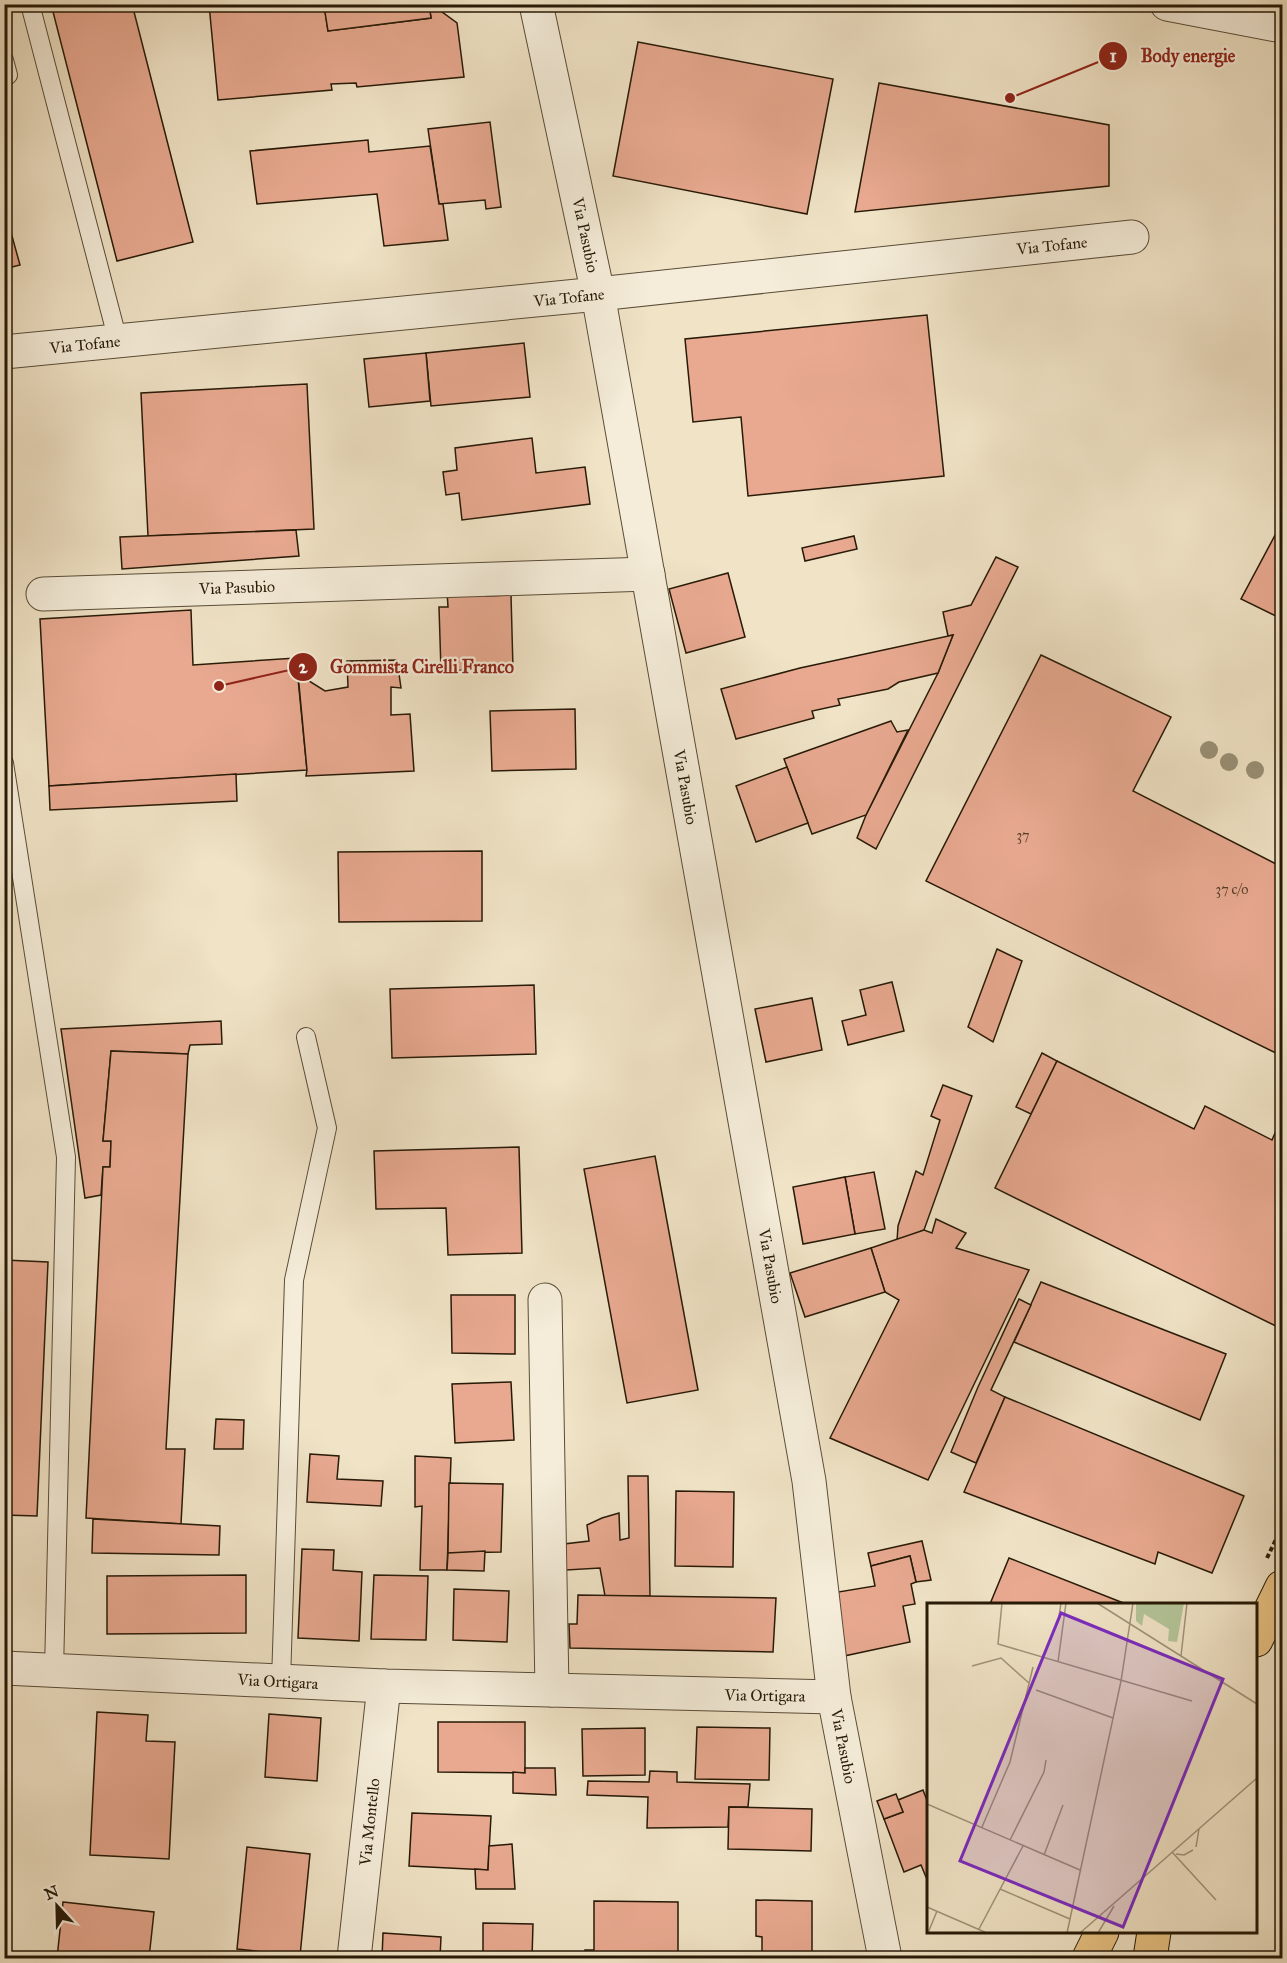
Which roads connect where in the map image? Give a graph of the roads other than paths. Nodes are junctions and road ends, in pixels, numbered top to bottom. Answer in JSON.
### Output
{"nodes":[{"id":1,"x":30,"y":4,"type":"edge"},
{"id":2,"x":536,"y":4,"type":"edge"},
{"id":3,"x":1167,"y":4,"type":"edge"},
{"id":4,"x":1282,"y":26,"type":"edge"},
{"id":5,"x":1132,"y":237,"type":"dead end"},
{"id":6,"x":598,"y":294,"type":"junction"},
{"id":7,"x":117,"y":341,"type":"junction"},
{"id":8,"x":4,"y":352,"type":"edge"},
{"id":9,"x":648,"y":574,"type":"junction"},
{"id":10,"x":43,"y":594,"type":"dead end"},
{"id":11,"x":4,"y":764,"type":"edge"},
{"id":12,"x":306,"y":1037,"type":"dead end"},
{"id":13,"x":545,"y":1300,"type":"dead end"},
{"id":14,"x":1282,"y":1587,"type":"edge"},
{"id":15,"x":1257,"y":1638,"type":"edge"},
{"id":16,"x":4,"y":1668,"type":"edge"},
{"id":17,"x":54,"y":1671,"type":"junction"},
{"id":18,"x":281,"y":1681,"type":"junction"},
{"id":19,"x":384,"y":1686,"type":"junction"},
{"id":20,"x":552,"y":1690,"type":"junction"},
{"id":21,"x":834,"y":1697,"type":"junction"},
{"id":22,"x":1102,"y":1933,"type":"edge"},
{"id":23,"x":1154,"y":1933,"type":"edge"},
{"id":24,"x":354,"y":1959,"type":"edge"},
{"id":25,"x":885,"y":1959,"type":"edge"},
{"id":26,"x":1089,"y":1959,"type":"edge"},
{"id":27,"x":1150,"y":1959,"type":"edge"}],
"edges":[{"from":1,"to":7,"type":"lane"},
{"from":2,"to":6,"type":"street","name":"Via Pasubio"},
{"from":3,"to":4,"type":"street"},
{"from":5,"to":6,"type":"street","name":"Via Tofane"},
{"from":6,"to":7,"type":"street","name":"Via Tofane"},
{"from":6,"to":9,"type":"street","name":"Via Pasubio"},
{"from":7,"to":8,"type":"street","name":"Via Tofane"},
{"from":9,"to":10,"type":"street","name":"Via Pasubio"},
{"from":9,"to":21,"type":"street","name":"Via Pasubio"},
{"from":11,"to":17,"type":"lane"},
{"from":12,"to":18,"type":"lane"},
{"from":13,"to":20,"type":"street"},
{"from":14,"to":15,"type":"main road"},
{"from":16,"to":17,"type":"street","name":"Via Ortigara"},
{"from":17,"to":18,"type":"street","name":"Via Ortigara"},
{"from":18,"to":19,"type":"street","name":"Via Ortigara"},
{"from":19,"to":20,"type":"street","name":"Via Ortigara"},
{"from":19,"to":24,"type":"street","name":"Via Montello"},
{"from":20,"to":21,"type":"street","name":"Via Ortigara"},
{"from":21,"to":25,"type":"street","name":"Via Pasubio"},
{"from":22,"to":26,"type":"main road"},
{"from":23,"to":27,"type":"main road"}]}
